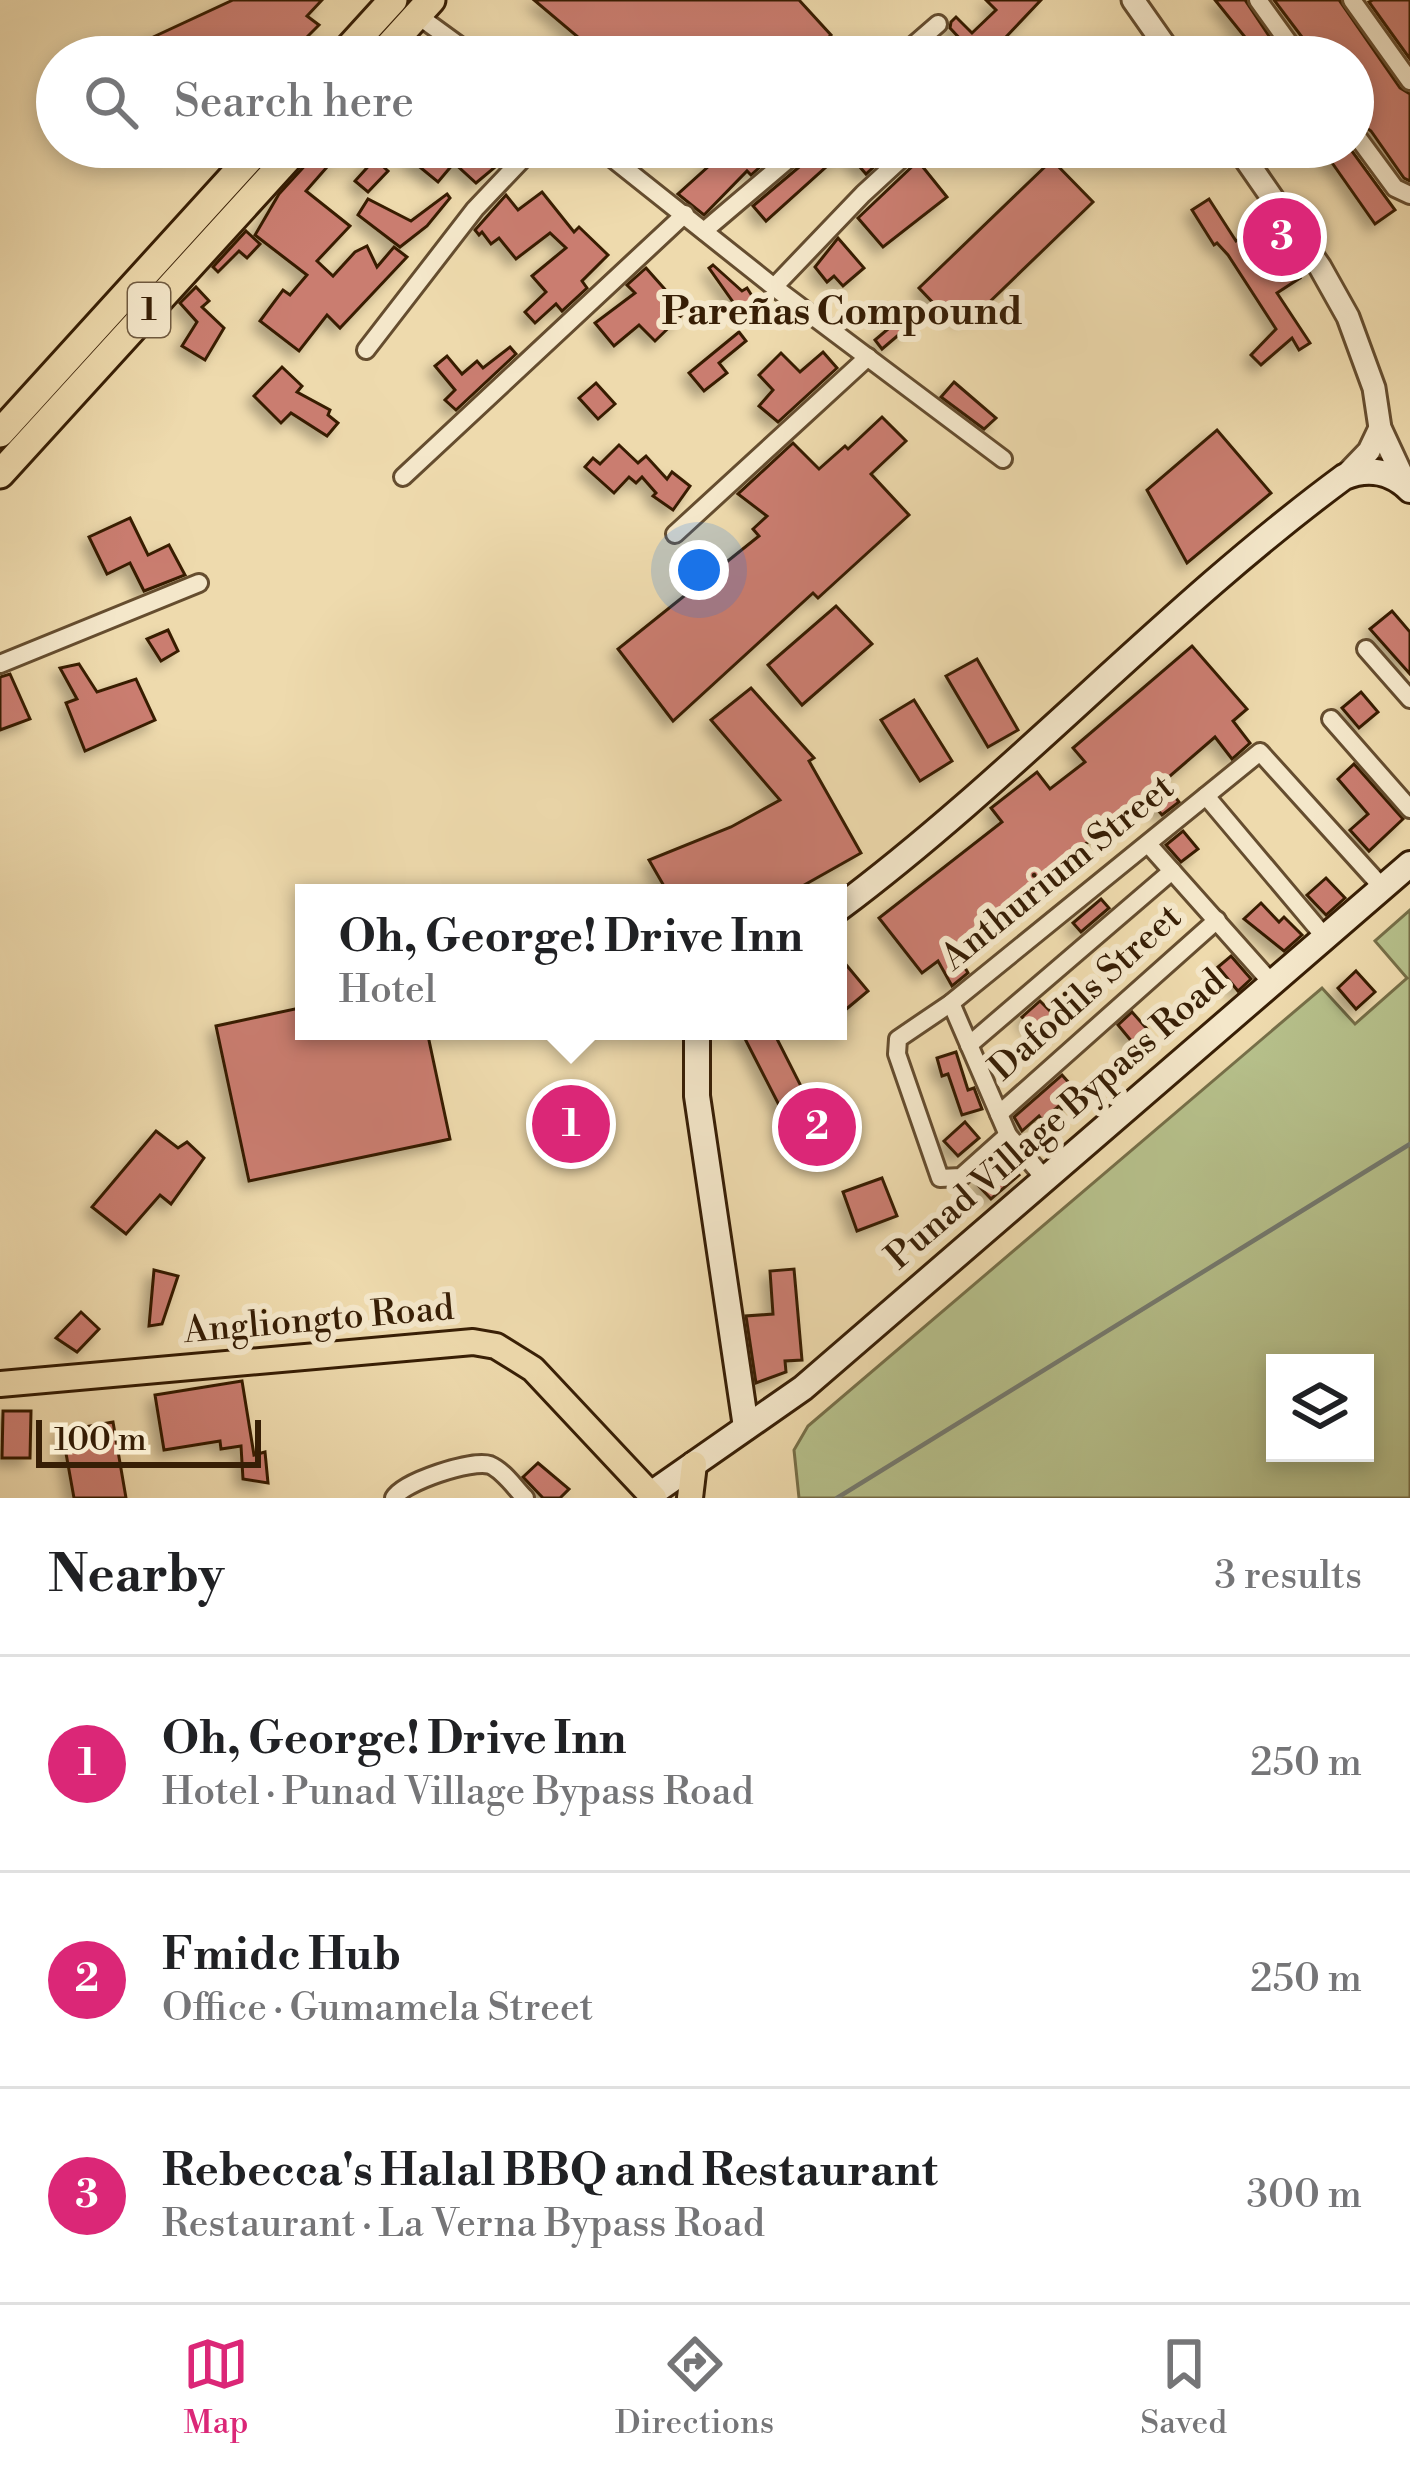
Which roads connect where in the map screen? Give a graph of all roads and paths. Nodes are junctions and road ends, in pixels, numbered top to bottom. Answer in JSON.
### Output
{"nodes":[{"id":1,"x":1132,"y":0,"type":"edge"},
{"id":2,"x":1258,"y":0,"type":"edge"},
{"id":3,"x":1352,"y":0,"type":"edge"},
{"id":4,"x":409,"y":4,"type":"edge"},
{"id":5,"x":938,"y":24,"type":"dead end"},
{"id":6,"x":368,"y":36,"type":"edge"},
{"id":7,"x":391,"y":36,"type":"edge"},
{"id":8,"x":449,"y":36,"type":"edge"},
{"id":9,"x":924,"y":36,"type":"edge"},
{"id":10,"x":1158,"y":36,"type":"edge"},
{"id":11,"x":1284,"y":36,"type":"edge"},
{"id":12,"x":1410,"y":81,"type":"edge"},
{"id":13,"x":1374,"y":160,"type":"edge"},
{"id":14,"x":241,"y":168,"type":"edge"},
{"id":15,"x":272,"y":168,"type":"edge"},
{"id":16,"x":514,"y":168,"type":"edge"},
{"id":17,"x":625,"y":168,"type":"edge"},
{"id":18,"x":778,"y":168,"type":"edge"},
{"id":19,"x":891,"y":168,"type":"edge"},
{"id":20,"x":1252,"y":168,"type":"edge"},
{"id":21,"x":1409,"y":195,"type":"edge"},
{"id":22,"x":685,"y":214,"type":"junction"},
{"id":23,"x":704,"y":231,"type":"junction"},
{"id":24,"x":774,"y":287,"type":"junction"},
{"id":25,"x":366,"y":350,"type":"dead end"},
{"id":26,"x":868,"y":357,"type":"junction"},
{"id":27,"x":1380,"y":428,"type":"junction"},
{"id":28,"x":0,"y":433,"type":"edge"},
{"id":29,"x":1003,"y":459,"type":"dead end"},
{"id":30,"x":0,"y":474,"type":"edge"},
{"id":31,"x":403,"y":477,"type":"dead end"},
{"id":32,"x":1344,"y":477,"type":"junction"},
{"id":33,"x":1408,"y":488,"type":"edge"},
{"id":34,"x":675,"y":534,"type":"dead end"},
{"id":35,"x":199,"y":583,"type":"dead end"},
{"id":36,"x":1366,"y":649,"type":"dead end"},
{"id":37,"x":0,"y":664,"type":"edge"},
{"id":38,"x":1410,"y":699,"type":"edge"},
{"id":39,"x":1331,"y":719,"type":"dead end"},
{"id":40,"x":1206,"y":796,"type":"junction"},
{"id":41,"x":1410,"y":809,"type":"edge"},
{"id":42,"x":1148,"y":844,"type":"junction"},
{"id":43,"x":1410,"y":863,"type":"edge"},
{"id":44,"x":1172,"y":871,"type":"junction"},
{"id":45,"x":1382,"y":887,"type":"junction"},
{"id":46,"x":847,"y":902,"type":"edge"},
{"id":47,"x":1216,"y":920,"type":"junction"},
{"id":48,"x":1324,"y":936,"type":"junction"},
{"id":49,"x":1270,"y":981,"type":"junction"},
{"id":50,"x":951,"y":1003,"type":"junction"},
{"id":51,"x":697,"y":1040,"type":"edge"},
{"id":52,"x":969,"y":1045,"type":"junction"},
{"id":53,"x":999,"y":1114,"type":"junction"},
{"id":54,"x":1009,"y":1135,"type":"junction"},
{"id":55,"x":1044,"y":1178,"type":"junction"},
{"id":56,"x":0,"y":1384,"type":"edge"},
{"id":57,"x":746,"y":1427,"type":"junction"},
{"id":58,"x":694,"y":1464,"type":"junction"},
{"id":59,"x":395,"y":1496,"type":"edge"},
{"id":60,"x":650,"y":1497,"type":"edge"},
{"id":61,"x":525,"y":1498,"type":"edge"},
{"id":62,"x":690,"y":1498,"type":"edge"}],
"edges":[{"from":1,"to":10,"type":"street"},
{"from":2,"to":11,"type":"street"},
{"from":3,"to":12,"type":"street"},
{"from":4,"to":6,"type":"highway"},
{"from":4,"to":7,"type":"highway"},
{"from":4,"to":8,"type":"street"},
{"from":5,"to":9,"type":"street"},
{"from":13,"to":21,"type":"street"},
{"from":14,"to":28,"type":"highway","number":"1"},
{"from":15,"to":30,"type":"highway","number":"1"},
{"from":16,"to":25,"type":"street"},
{"from":17,"to":22,"type":"street"},
{"from":18,"to":23,"type":"street"},
{"from":19,"to":24,"type":"street"},
{"from":20,"to":27,"type":"street"},
{"from":22,"to":23,"type":"street"},
{"from":22,"to":31,"type":"street"},
{"from":23,"to":24,"type":"street"},
{"from":24,"to":26,"type":"street"},
{"from":26,"to":29,"type":"street"},
{"from":26,"to":34,"type":"street"},
{"from":27,"to":32,"type":"street"},
{"from":27,"to":33,"type":"street"},
{"from":32,"to":33,"type":"main road"},
{"from":32,"to":46,"type":"main road"},
{"from":35,"to":37,"type":"street"},
{"from":36,"to":38,"type":"street"},
{"from":39,"to":41,"type":"street"},
{"from":40,"to":42,"type":"street","name":"Anthurium Street"},
{"from":40,"to":45,"type":"street","name":"Anthurium Street"},
{"from":40,"to":48,"type":"street"},
{"from":42,"to":44,"type":"street"},
{"from":42,"to":50,"type":"street","name":"Anthurium Street"},
{"from":43,"to":45,"type":"main road","name":"Punad Village Bypass Road"},
{"from":44,"to":47,"type":"street"},
{"from":44,"to":52,"type":"street"},
{"from":45,"to":48,"type":"main road","name":"Punad Village Bypass Road"},
{"from":47,"to":49,"type":"street"},
{"from":47,"to":53,"type":"street","name":"Dafodils Street"},
{"from":48,"to":49,"type":"main road","name":"Punad Village Bypass Road"},
{"from":49,"to":55,"type":"main road","name":"Punad Village Bypass Road"},
{"from":50,"to":52,"type":"street"},
{"from":50,"to":54,"type":"street","name":"Anthurium Street"},
{"from":51,"to":57,"type":"main road"},
{"from":52,"to":53,"type":"street"},
{"from":53,"to":54,"type":"street"},
{"from":54,"to":55,"type":"street"},
{"from":55,"to":57,"type":"main road","name":"Punad Village Bypass Road"},
{"from":56,"to":60,"type":"main road","name":"Angliongto Road"},
{"from":57,"to":58,"type":"main road","name":"Punad Village Bypass Road"},
{"from":58,"to":60,"type":"main road","name":"Punad Village Bypass Road"},
{"from":58,"to":62,"type":"main road"},
{"from":59,"to":61,"type":"street"}]}
